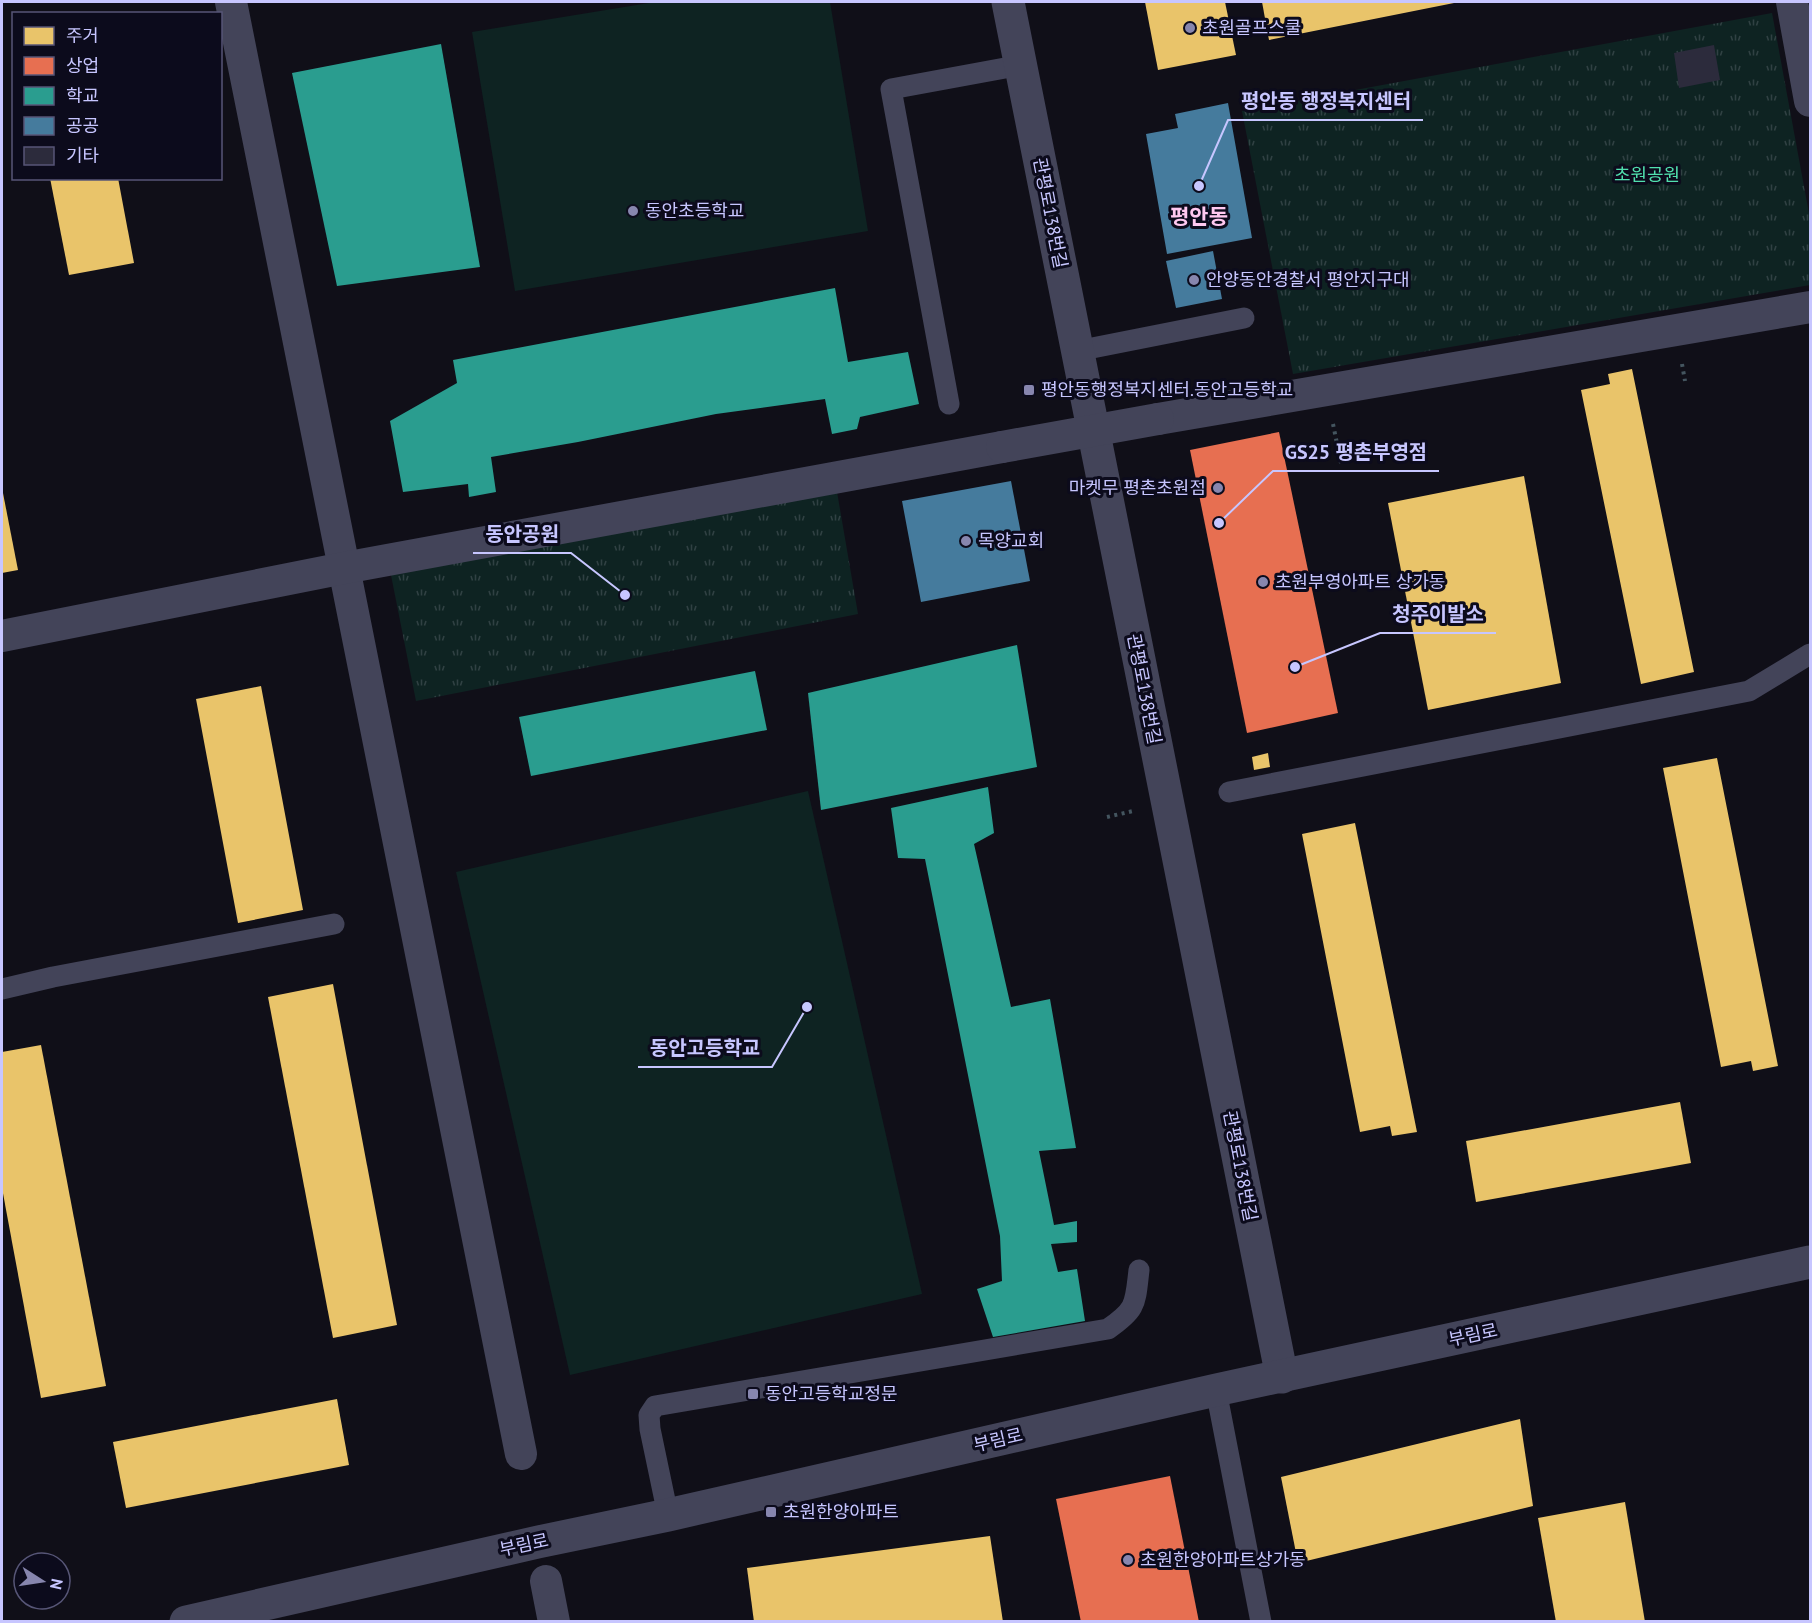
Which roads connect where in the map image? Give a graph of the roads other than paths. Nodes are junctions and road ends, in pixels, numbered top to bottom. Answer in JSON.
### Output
{"nodes":[{"id":1,"x":231,"y":2,"type":"edge"},
{"id":2,"x":1008,"y":2,"type":"edge"},
{"id":3,"x":1792,"y":2,"type":"edge"},
{"id":4,"x":1805,"y":37,"type":"edge"},
{"id":5,"x":1021,"y":65,"type":"junction"},
{"id":6,"x":1810,"y":101,"type":"edge"},
{"id":7,"x":1810,"y":308,"type":"edge"},
{"id":8,"x":1244,"y":318,"type":"dead end"},
{"id":9,"x":1077,"y":351,"type":"junction"},
{"id":10,"x":949,"y":404,"type":"dead end"},
{"id":11,"x":344,"y":568,"type":"junction"},
{"id":12,"x":2,"y":636,"type":"edge"},
{"id":13,"x":1810,"y":654,"type":"edge"},
{"id":14,"x":1229,"y":792,"type":"dead end"},
{"id":15,"x":334,"y":924,"type":"dead end"},
{"id":16,"x":2,"y":989,"type":"edge"},
{"id":17,"x":1810,"y":1262,"type":"edge"},
{"id":18,"x":1139,"y":1270,"type":"dead end"},
{"id":19,"x":1282,"y":1377,"type":"junction"},
{"id":20,"x":1216,"y":1390,"type":"junction"},
{"id":21,"x":520,"y":1454,"type":"dead end"},
{"id":22,"x":668,"y":1515,"type":"junction"},
{"id":23,"x":546,"y":1581,"type":"dead end"},
{"id":24,"x":186,"y":1622,"type":"edge"},
{"id":25,"x":554,"y":1622,"type":"edge"},
{"id":26,"x":1261,"y":1622,"type":"edge"}],
"edges":[{"from":1,"to":11,"type":"street"},
{"from":2,"to":5,"type":"street","name":"관평로138번길"},
{"from":3,"to":4,"type":"street"},
{"from":4,"to":6,"type":"street"},
{"from":5,"to":9,"type":"street","name":"관평로138번길"},
{"from":5,"to":10,"type":"lane"},
{"from":7,"to":11,"type":"street","bridge":true},
{"from":8,"to":9,"type":"lane"},
{"from":9,"to":19,"type":"street","name":"관평로138번길"},
{"from":11,"to":12,"type":"street"},
{"from":11,"to":21,"type":"street"},
{"from":13,"to":14,"type":"lane"},
{"from":15,"to":16,"type":"lane"},
{"from":17,"to":19,"type":"street","name":"부림로"},
{"from":18,"to":22,"type":"lane"},
{"from":19,"to":20,"type":"street","name":"부림로"},
{"from":20,"to":22,"type":"street","name":"부림로"},
{"from":20,"to":26,"type":"lane"},
{"from":22,"to":24,"type":"street","name":"부림로"},
{"from":23,"to":25,"type":"street"}]}
